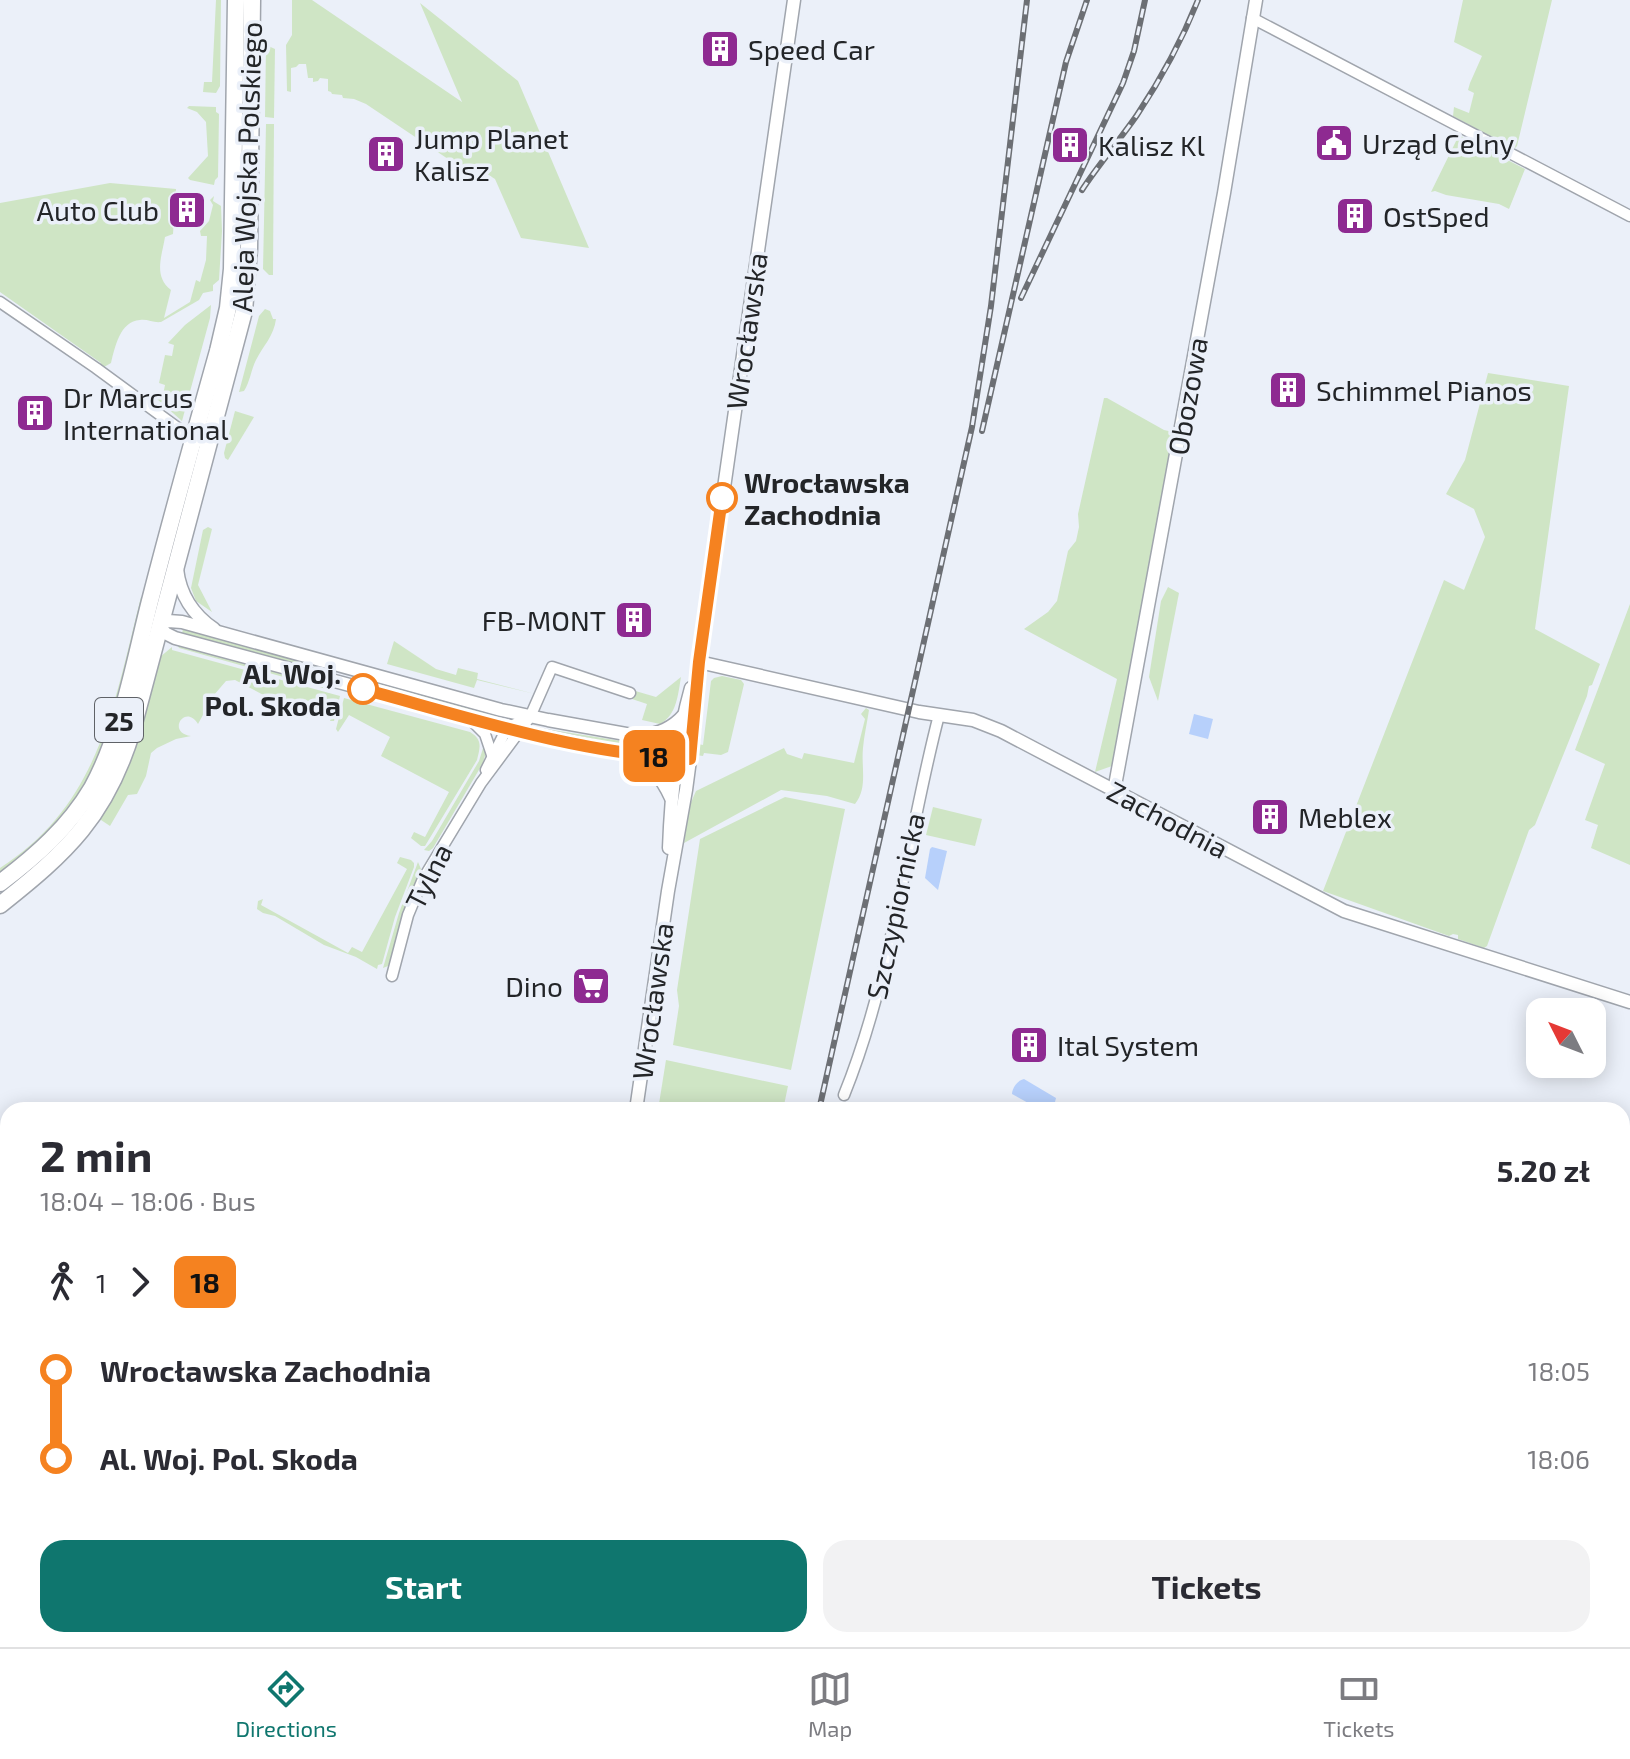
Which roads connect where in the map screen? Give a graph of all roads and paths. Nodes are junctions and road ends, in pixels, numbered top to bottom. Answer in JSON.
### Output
{"nodes":[{"id":1,"x":236,"y":0,"type":"edge"},
{"id":2,"x":252,"y":0,"type":"edge"},
{"id":3,"x":794,"y":0,"type":"edge"},
{"id":4,"x":1256,"y":0,"type":"edge"},
{"id":5,"x":1252,"y":18,"type":"junction"},
{"id":6,"x":1630,"y":216,"type":"edge"},
{"id":7,"x":0,"y":302,"type":"edge"},
{"id":8,"x":200,"y":445,"type":"junction"},
{"id":9,"x":176,"y":565,"type":"junction"},
{"id":10,"x":152,"y":623,"type":"junction"},
{"id":11,"x":220,"y":633,"type":"junction"},
{"id":12,"x":699,"y":662,"type":"junction"},
{"id":13,"x":630,"y":693,"type":"dead end"},
{"id":14,"x":684,"y":715,"type":"junction"},
{"id":15,"x":939,"y":715,"type":"junction"},
{"id":16,"x":530,"y":717,"type":"junction"},
{"id":17,"x":469,"y":718,"type":"junction"},
{"id":18,"x":513,"y":730,"type":"junction"},
{"id":19,"x":637,"y":736,"type":"junction"},
{"id":20,"x":624,"y":753,"type":"junction"},
{"id":21,"x":677,"y":753,"type":"junction"},
{"id":22,"x":492,"y":755,"type":"junction"},
{"id":23,"x":690,"y":759,"type":"junction"},
{"id":24,"x":481,"y":783,"type":"junction"},
{"id":25,"x":1114,"y":791,"type":"junction"},
{"id":26,"x":671,"y":798,"type":"junction"},
{"id":27,"x":27,"y":873,"type":"junction"},
{"id":28,"x":0,"y":881,"type":"edge"},
{"id":29,"x":668,"y":891,"type":"junction"},
{"id":30,"x":0,"y":898,"type":"edge"},
{"id":31,"x":0,"y":905,"type":"edge"},
{"id":32,"x":392,"y":976,"type":"dead end"},
{"id":33,"x":1630,"y":1002,"type":"edge"},
{"id":34,"x":844,"y":1095,"type":"dead end"},
{"id":35,"x":637,"y":1102,"type":"edge"}],
"edges":[{"from":1,"to":8,"type":"main road","name":"Aleja Wojska Polskiego","number":"25"},
{"from":2,"to":8,"type":"main road","name":"Aleja Wojska Polskiego","number":"25"},
{"from":3,"to":12,"type":"street","name":"Wrocławska"},
{"from":4,"to":5,"type":"street","name":"Obozowa"},
{"from":5,"to":6,"type":"street"},
{"from":5,"to":25,"type":"street","name":"Obozowa"},
{"from":7,"to":8,"type":"street"},
{"from":8,"to":9,"type":"main road","name":"Aleja Wojska Polskiego","number":"25"},
{"from":8,"to":10,"type":"main road","name":"Aleja Wojska Polskiego","number":"25"},
{"from":9,"to":10,"type":"main road","number":"25"},
{"from":9,"to":11,"type":"street"},
{"from":10,"to":11,"type":"street"},
{"from":10,"to":17,"type":"street"},
{"from":10,"to":27,"type":"main road","number":"25"},
{"from":11,"to":16,"type":"street"},
{"from":12,"to":14,"type":"street","name":"Wrocławska"},
{"from":12,"to":15,"type":"street","name":"Zachodnia"},
{"from":12,"to":23,"type":"street","name":"Wrocławska"},
{"from":13,"to":16,"type":"street","name":"Tylna"},
{"from":14,"to":19,"type":"street"},
{"from":14,"to":21,"type":"street","name":"Wrocławska"},
{"from":15,"to":25,"type":"street","name":"Zachodnia"},
{"from":15,"to":34,"type":"street","name":"Szczypiornicka"},
{"from":16,"to":18,"type":"street","name":"Tylna"},
{"from":16,"to":19,"type":"street"},
{"from":17,"to":18,"type":"street"},
{"from":17,"to":22,"type":"street"},
{"from":18,"to":20,"type":"street"},
{"from":18,"to":22,"type":"street","name":"Tylna"},
{"from":18,"to":24,"type":"street","name":"Tylna"},
{"from":19,"to":21,"type":"street"},
{"from":20,"to":21,"type":"street"},
{"from":20,"to":26,"type":"street"},
{"from":21,"to":23,"type":"street"},
{"from":21,"to":26,"type":"street","name":"Wrocławska"},
{"from":22,"to":24,"type":"street","name":"Tylna"},
{"from":23,"to":29,"type":"street","name":"Wrocławska"},
{"from":24,"to":32,"type":"street","name":"Tylna"},
{"from":25,"to":33,"type":"street","name":"Zachodnia"},
{"from":26,"to":29,"type":"street","name":"Wrocławska"},
{"from":27,"to":28,"type":"main road","number":"25"},
{"from":27,"to":30,"type":"main road"},
{"from":27,"to":31,"type":"main road","number":"25"},
{"from":29,"to":35,"type":"street","name":"Wrocławska"}]}
